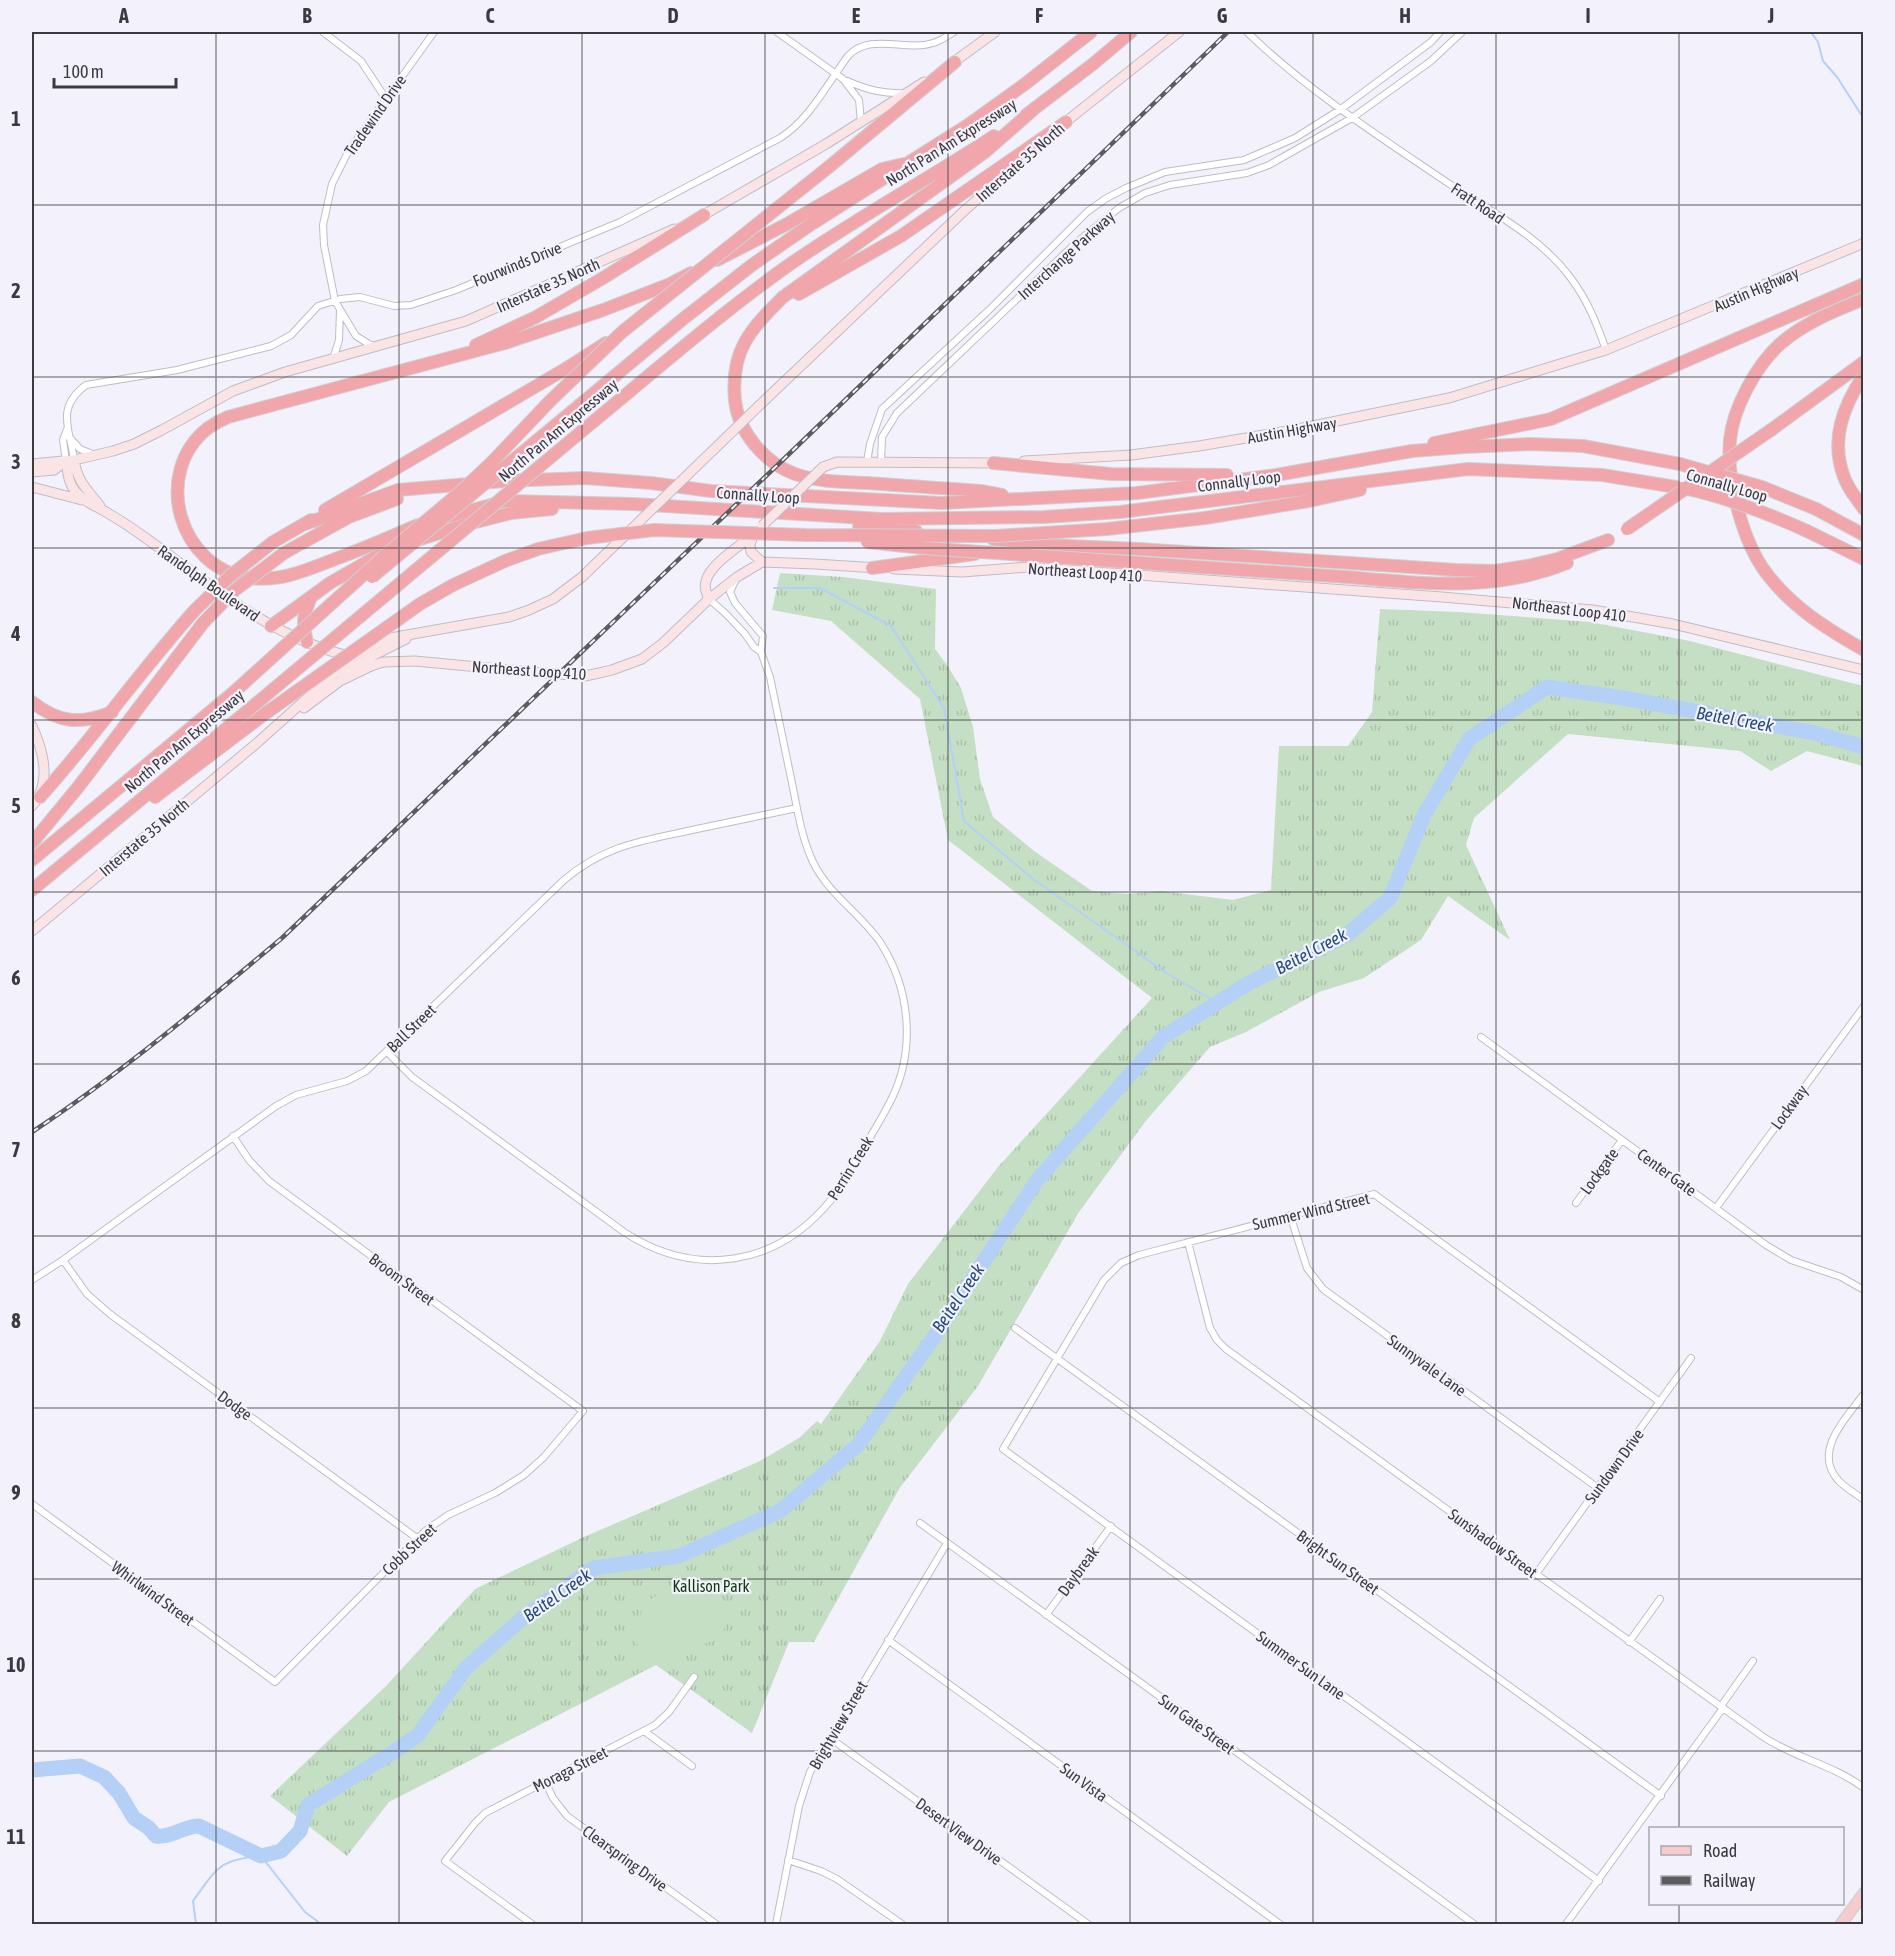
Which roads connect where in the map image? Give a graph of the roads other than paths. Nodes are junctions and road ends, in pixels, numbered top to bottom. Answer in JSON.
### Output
{"nodes":[{"id":1,"x":323,"y":32,"type":"edge"},
{"id":2,"x":434,"y":32,"type":"edge"},
{"id":3,"x":777,"y":32,"type":"edge"},
{"id":4,"x":954,"y":32,"type":"edge"},
{"id":5,"x":995,"y":32,"type":"edge"},
{"id":6,"x":1091,"y":32,"type":"edge"},
{"id":7,"x":1131,"y":32,"type":"edge"},
{"id":8,"x":1179,"y":32,"type":"edge"},
{"id":9,"x":1246,"y":32,"type":"edge"},
{"id":10,"x":1440,"y":32,"type":"edge"},
{"id":11,"x":1462,"y":32,"type":"edge"},
{"id":12,"x":955,"y":62,"type":"junction"},
{"id":13,"x":835,"y":73,"type":"junction"},
{"id":14,"x":843,"y":79,"type":"junction"},
{"id":15,"x":907,"y":93,"type":"junction"},
{"id":16,"x":386,"y":99,"type":"junction"},
{"id":17,"x":1341,"y":109,"type":"junction"},
{"id":18,"x":1033,"y":110,"type":"junction"},
{"id":19,"x":1352,"y":118,"type":"junction"},
{"id":20,"x":861,"y":122,"type":"junction"},
{"id":21,"x":1066,"y":122,"type":"junction"},
{"id":22,"x":908,"y":163,"type":"junction"},
{"id":23,"x":704,"y":215,"type":"junction"},
{"id":24,"x":1863,"y":243,"type":"edge"},
{"id":25,"x":1863,"y":284,"type":"edge"},
{"id":26,"x":1863,"y":299,"type":"edge"},
{"id":27,"x":335,"y":301,"type":"junction"},
{"id":28,"x":340,"y":310,"type":"junction"},
{"id":29,"x":756,"y":324,"type":"junction"},
{"id":30,"x":622,"y":332,"type":"junction"},
{"id":31,"x":378,"y":347,"type":"junction"},
{"id":32,"x":1606,"y":350,"type":"junction"},
{"id":33,"x":333,"y":359,"type":"junction"},
{"id":34,"x":445,"y":359,"type":"junction"},
{"id":35,"x":1863,"y":362,"type":"edge"},
{"id":36,"x":1863,"y":375,"type":"edge"},
{"id":37,"x":67,"y":429,"type":"junction"},
{"id":38,"x":71,"y":439,"type":"junction"},
{"id":39,"x":95,"y":455,"type":"junction"},
{"id":40,"x":1389,"y":455,"type":"junction"},
{"id":41,"x":71,"y":457,"type":"junction"},
{"id":42,"x":867,"y":462,"type":"junction"},
{"id":43,"x":880,"y":462,"type":"junction"},
{"id":44,"x":993,"y":463,"type":"junction"},
{"id":45,"x":32,"y":464,"type":"edge"},
{"id":46,"x":32,"y":472,"type":"edge"},
{"id":47,"x":1276,"y":475,"type":"junction"},
{"id":48,"x":1422,"y":476,"type":"junction"},
{"id":49,"x":448,"y":486,"type":"junction"},
{"id":50,"x":32,"y":487,"type":"edge"},
{"id":51,"x":1021,"y":500,"type":"junction"},
{"id":52,"x":84,"y":501,"type":"junction"},
{"id":53,"x":603,"y":504,"type":"junction"},
{"id":54,"x":685,"y":506,"type":"junction"},
{"id":55,"x":1863,"y":509,"type":"edge"},
{"id":56,"x":104,"y":511,"type":"junction"},
{"id":57,"x":304,"y":524,"type":"junction"},
{"id":58,"x":754,"y":534,"type":"junction"},
{"id":59,"x":1863,"y":534,"type":"edge"},
{"id":60,"x":806,"y":535,"type":"junction"},
{"id":61,"x":1608,"y":540,"type":"junction"},
{"id":62,"x":1045,"y":545,"type":"junction"},
{"id":63,"x":1863,"y":559,"type":"edge"},
{"id":64,"x":762,"y":562,"type":"junction"},
{"id":65,"x":872,"y":568,"type":"junction"},
{"id":66,"x":737,"y":577,"type":"junction"},
{"id":67,"x":311,"y":597,"type":"junction"},
{"id":68,"x":709,"y":599,"type":"junction"},
{"id":69,"x":271,"y":626,"type":"junction"},
{"id":70,"x":416,"y":634,"type":"junction"},
{"id":71,"x":307,"y":642,"type":"junction"},
{"id":72,"x":1863,"y":650,"type":"edge"},
{"id":73,"x":761,"y":652,"type":"junction"},
{"id":74,"x":353,"y":657,"type":"junction"},
{"id":75,"x":1863,"y":670,"type":"edge"},
{"id":76,"x":340,"y":681,"type":"junction"},
{"id":77,"x":234,"y":692,"type":"junction"},
{"id":78,"x":32,"y":702,"type":"edge"},
{"id":79,"x":113,"y":711,"type":"junction"},
{"id":80,"x":32,"y":726,"type":"edge"},
{"id":81,"x":257,"y":743,"type":"junction"},
{"id":82,"x":36,"y":802,"type":"edge"},
{"id":83,"x":797,"y":808,"type":"junction"},
{"id":84,"x":32,"y":843,"type":"edge"},
{"id":85,"x":32,"y":860,"type":"edge"},
{"id":86,"x":60,"y":867,"type":"junction"},
{"id":87,"x":32,"y":890,"type":"edge"},
{"id":88,"x":32,"y":931,"type":"edge"},
{"id":89,"x":1863,"y":1006,"type":"edge"},
{"id":90,"x":1480,"y":1037,"type":"dead end"},
{"id":91,"x":387,"y":1052,"type":"junction"},
{"id":92,"x":233,"y":1136,"type":"junction"},
{"id":93,"x":1622,"y":1140,"type":"junction"},
{"id":94,"x":1576,"y":1203,"type":"dead end"},
{"id":95,"x":1716,"y":1208,"type":"junction"},
{"id":96,"x":1290,"y":1215,"type":"junction"},
{"id":97,"x":1188,"y":1242,"type":"junction"},
{"id":98,"x":63,"y":1260,"type":"junction"},
{"id":99,"x":32,"y":1280,"type":"edge"},
{"id":100,"x":1863,"y":1290,"type":"edge"},
{"id":101,"x":1015,"y":1328,"type":"dead end"},
{"id":102,"x":1058,"y":1358,"type":"junction"},
{"id":103,"x":1691,"y":1358,"type":"dead end"},
{"id":104,"x":1863,"y":1394,"type":"edge"},
{"id":105,"x":1660,"y":1402,"type":"junction"},
{"id":106,"x":583,"y":1411,"type":"joint"},
{"id":107,"x":1004,"y":1449,"type":"joint"},
{"id":108,"x":1598,"y":1488,"type":"junction"},
{"id":109,"x":1863,"y":1500,"type":"edge"},
{"id":110,"x":32,"y":1504,"type":"edge"},
{"id":111,"x":920,"y":1523,"type":"dead end"},
{"id":112,"x":1111,"y":1526,"type":"junction"},
{"id":113,"x":418,"y":1539,"type":"junction"},
{"id":114,"x":946,"y":1543,"type":"junction"},
{"id":115,"x":1536,"y":1574,"type":"junction"},
{"id":116,"x":1660,"y":1599,"type":"dead end"},
{"id":117,"x":1046,"y":1615,"type":"junction"},
{"id":118,"x":888,"y":1640,"type":"junction"},
{"id":119,"x":1629,"y":1641,"type":"junction"},
{"id":120,"x":1753,"y":1661,"type":"dead end"},
{"id":121,"x":694,"y":1677,"type":"dead end"},
{"id":122,"x":275,"y":1682,"type":"joint"},
{"id":123,"x":1722,"y":1707,"type":"junction"},
{"id":124,"x":644,"y":1731,"type":"junction"},
{"id":125,"x":830,"y":1738,"type":"junction"},
{"id":126,"x":692,"y":1766,"type":"dead end"},
{"id":127,"x":545,"y":1781,"type":"junction"},
{"id":128,"x":1863,"y":1788,"type":"edge"},
{"id":129,"x":1661,"y":1796,"type":"junction"},
{"id":130,"x":789,"y":1860,"type":"junction"},
{"id":131,"x":1599,"y":1881,"type":"junction"},
{"id":132,"x":1863,"y":1893,"type":"edge"},
{"id":133,"x":1465,"y":1918,"type":"junction"},
{"id":134,"x":1846,"y":1923,"type":"edge"},
{"id":135,"x":532,"y":1924,"type":"edge"},
{"id":136,"x":716,"y":1924,"type":"edge"},
{"id":137,"x":776,"y":1924,"type":"edge"},
{"id":138,"x":902,"y":1924,"type":"edge"},
{"id":139,"x":1088,"y":1924,"type":"edge"},
{"id":140,"x":1280,"y":1924,"type":"edge"},
{"id":141,"x":1460,"y":1924,"type":"edge"},
{"id":142,"x":1474,"y":1924,"type":"edge"},
{"id":143,"x":1566,"y":1924,"type":"edge"}],
"edges":[{"from":1,"to":16,"type":"street"},
{"from":2,"to":16,"type":"street","name":"Tradewind Drive"},
{"from":3,"to":13,"type":"street"},
{"from":4,"to":13,"type":"street","name":"Fourwinds Drive"},
{"from":5,"to":12,"type":"main road","name":"Interstate 35 North"},
{"from":6,"to":22,"type":"highway","name":"North Pan Am Expressway"},
{"from":7,"to":18,"type":"highway","name":"North Pan Am Expressway"},
{"from":8,"to":21,"type":"main road","name":"Interstate 35 North"},
{"from":9,"to":17,"type":"street","name":"Fratt Road"},
{"from":10,"to":17,"type":"street","name":"Interchange Parkway"},
{"from":11,"to":19,"type":"street","name":"Interchange Parkway"},
{"from":12,"to":15,"type":"main road","name":"Interstate 35 North"},
{"from":12,"to":30,"type":"highway","bridge":true},
{"from":13,"to":14,"type":"street"},
{"from":13,"to":27,"type":"street","name":"Fourwinds Drive"},
{"from":14,"to":15,"type":"street"},
{"from":14,"to":20,"type":"street"},
{"from":15,"to":20,"type":"main road","name":"Interstate 35 North"},
{"from":16,"to":27,"type":"street","name":"Tradewind Drive"},
{"from":17,"to":19,"type":"street","name":"Fratt Road"},
{"from":17,"to":42,"type":"street","name":"Interchange Parkway"},
{"from":18,"to":29,"type":"highway"},
{"from":18,"to":86,"type":"highway","name":"North Pan Am Expressway","bridge":true},
{"from":19,"to":32,"type":"street","name":"Fratt Road"},
{"from":19,"to":43,"type":"street","name":"Interchange Parkway"},
{"from":20,"to":23,"type":"main road","name":"Interstate 35 North"},
{"from":21,"to":29,"type":"highway"},
{"from":21,"to":70,"type":"main road","name":"Interstate 35 North","bridge":true},
{"from":22,"to":34,"type":"highway"},
{"from":22,"to":77,"type":"highway","name":"North Pan Am Expressway","bridge":true},
{"from":23,"to":31,"type":"main road","name":"Interstate 35 North"},
{"from":23,"to":34,"type":"highway"},
{"from":24,"to":32,"type":"main road","name":"Austin Highway"},
{"from":25,"to":40,"type":"highway"},
{"from":26,"to":72,"type":"highway"},
{"from":27,"to":28,"type":"street","name":"Tradewind Drive"},
{"from":27,"to":37,"type":"street","name":"Fourwinds Drive"},
{"from":28,"to":31,"type":"street","name":"Tradewind Drive"},
{"from":28,"to":33,"type":"street"},
{"from":29,"to":51,"type":"highway"},
{"from":30,"to":57,"type":"highway","bridge":true},
{"from":30,"to":77,"type":"highway","bridge":true},
{"from":31,"to":33,"type":"main road","name":"Interstate 35 North"},
{"from":32,"to":44,"type":"main road","name":"Austin Highway"},
{"from":33,"to":39,"type":"main road","name":"Interstate 35 North"},
{"from":34,"to":53,"type":"highway"},
{"from":35,"to":61,"type":"highway","bridge":true},
{"from":36,"to":55,"type":"highway"},
{"from":37,"to":38,"type":"street","name":"Fourwinds Drive"},
{"from":37,"to":41,"type":"street","name":"Fourwinds Drive"},
{"from":38,"to":39,"type":"street"},
{"from":38,"to":41,"type":"street","name":"Fourwinds Drive"},
{"from":39,"to":41,"type":"main road","name":"Interstate 35 North"},
{"from":40,"to":47,"type":"highway","name":"Connally Loop"},
{"from":40,"to":59,"type":"highway","name":"Connally Loop","bridge":true},
{"from":41,"to":45,"type":"main road"},
{"from":41,"to":46,"type":"main road"},
{"from":41,"to":52,"type":"main road"},
{"from":41,"to":56,"type":"main road","name":"Randolph Boulevard"},
{"from":42,"to":43,"type":"main road","name":"Austin Highway"},
{"from":42,"to":58,"type":"main road","name":"Austin Highway","bridge":true},
{"from":43,"to":44,"type":"main road","name":"Austin Highway"},
{"from":44,"to":47,"type":"highway"},
{"from":47,"to":51,"type":"highway","name":"Connally Loop"},
{"from":48,"to":54,"type":"highway","name":"Connally Loop"},
{"from":48,"to":60,"type":"highway","bridge":true},
{"from":48,"to":63,"type":"highway","name":"Connally Loop","bridge":true},
{"from":49,"to":51,"type":"highway"},
{"from":49,"to":57,"type":"highway"},
{"from":49,"to":84,"type":"highway","bridge":true},
{"from":50,"to":52,"type":"main road","name":"Randolph Boulevard"},
{"from":52,"to":56,"type":"main road","name":"Randolph Boulevard"},
{"from":53,"to":54,"type":"highway","name":"Connally Loop"},
{"from":53,"to":67,"type":"highway"},
{"from":54,"to":62,"type":"highway"},
{"from":56,"to":69,"type":"main road","name":"Randolph Boulevard"},
{"from":57,"to":79,"type":"highway","bridge":true},
{"from":58,"to":64,"type":"main road"},
{"from":58,"to":68,"type":"main road","name":"Austin Highway"},
{"from":60,"to":61,"type":"highway","bridge":true},
{"from":60,"to":86,"type":"highway","bridge":true},
{"from":61,"to":62,"type":"highway"},
{"from":62,"to":65,"type":"highway"},
{"from":64,"to":65,"type":"main road","name":"Northeast Loop 410"},
{"from":64,"to":66,"type":"main road","name":"Northeast Loop 410"},
{"from":65,"to":75,"type":"main road","name":"Northeast Loop 410"},
{"from":66,"to":68,"type":"main road","name":"Northeast Loop 410"},
{"from":66,"to":73,"type":"street","name":"Perrin Creek"},
{"from":67,"to":69,"type":"highway"},
{"from":67,"to":71,"type":"highway"},
{"from":68,"to":73,"type":"street","name":"Perrin Creek"},
{"from":68,"to":76,"type":"main road","name":"Northeast Loop 410"},
{"from":69,"to":71,"type":"main road","name":"Randolph Boulevard"},
{"from":70,"to":74,"type":"main road","name":"Interstate 35 North"},
{"from":70,"to":76,"type":"main road","name":"Interstate 35 North"},
{"from":71,"to":74,"type":"main road","name":"Randolph Boulevard"},
{"from":73,"to":83,"type":"street","name":"Perrin Creek"},
{"from":74,"to":81,"type":"main road","name":"Interstate 35 North"},
{"from":76,"to":81,"type":"main road","name":"Interstate 35 North"},
{"from":77,"to":85,"type":"highway","name":"North Pan Am Expressway"},
{"from":78,"to":79,"type":"highway"},
{"from":79,"to":82,"type":"highway"},
{"from":80,"to":82,"type":"main road"},
{"from":81,"to":88,"type":"main road","name":"Interstate 35 North"},
{"from":83,"to":91,"type":"street","name":"Ball Street"},
{"from":83,"to":91,"type":"street","name":"Perrin Creek"},
{"from":86,"to":87,"type":"highway","name":"North Pan Am Expressway"},
{"from":89,"to":95,"type":"street","name":"Lockway"},
{"from":90,"to":93,"type":"street","name":"Center Gate"},
{"from":91,"to":92,"type":"street","name":"Ball Street"},
{"from":92,"to":98,"type":"street","name":"Ball Street"},
{"from":92,"to":106,"type":"street","name":"Broom Street"},
{"from":93,"to":94,"type":"street","name":"Lockgate"},
{"from":93,"to":95,"type":"street","name":"Center Gate"},
{"from":95,"to":100,"type":"street","name":"Center Gate"},
{"from":96,"to":97,"type":"street","name":"Summer Wind Street"},
{"from":96,"to":105,"type":"street","name":"Summer Wind Street"},
{"from":96,"to":108,"type":"street","name":"Sunnyvale Lane"},
{"from":97,"to":102,"type":"street","name":"Summer Wind Street"},
{"from":97,"to":115,"type":"street","name":"Sunshadow Street"},
{"from":98,"to":99,"type":"street","name":"Ball Street"},
{"from":98,"to":113,"type":"street","name":"Dodge"},
{"from":101,"to":102,"type":"street","name":"Bright Sun Street"},
{"from":102,"to":107,"type":"street","name":"Summer Wind Street"},
{"from":102,"to":129,"type":"street","name":"Bright Sun Street"},
{"from":103,"to":105,"type":"street","name":"Sundown Drive"},
{"from":104,"to":109,"type":"street"},
{"from":105,"to":108,"type":"street","name":"Sundown Drive"},
{"from":106,"to":113,"type":"street","name":"Cobb Street"},
{"from":107,"to":112,"type":"street","name":"Summer Sun Lane"},
{"from":108,"to":115,"type":"street","name":"Sundown Drive"},
{"from":110,"to":122,"type":"street","name":"Whirlwind Street"},
{"from":111,"to":114,"type":"street","name":"Sun Gate Street"},
{"from":112,"to":117,"type":"street","name":"Daybreak"},
{"from":112,"to":131,"type":"street","name":"Summer Sun Lane"},
{"from":113,"to":122,"type":"street","name":"Cobb Street"},
{"from":114,"to":117,"type":"street","name":"Sun Gate Street"},
{"from":114,"to":118,"type":"street","name":"Brightview Street"},
{"from":115,"to":119,"type":"street","name":"Sunshadow Street"},
{"from":116,"to":119,"type":"street"},
{"from":117,"to":133,"type":"street","name":"Sun Gate Street"},
{"from":118,"to":125,"type":"street","name":"Brightview Street"},
{"from":118,"to":140,"type":"street","name":"Sun Vista"},
{"from":119,"to":123,"type":"street","name":"Sunshadow Street"},
{"from":120,"to":123,"type":"street"},
{"from":121,"to":124,"type":"street","name":"Moraga Street"},
{"from":123,"to":128,"type":"street","name":"Sunshadow Street"},
{"from":123,"to":129,"type":"street"},
{"from":124,"to":126,"type":"street"},
{"from":124,"to":127,"type":"street","name":"Moraga Street"},
{"from":125,"to":130,"type":"street","name":"Brightview Street"},
{"from":125,"to":139,"type":"street","name":"Desert View Drive"},
{"from":127,"to":135,"type":"street","name":"Moraga Street"},
{"from":127,"to":136,"type":"street","name":"Clearspring Drive"},
{"from":129,"to":131,"type":"street"},
{"from":130,"to":137,"type":"street","name":"Brightview Street"},
{"from":130,"to":138,"type":"street"},
{"from":131,"to":143,"type":"street"},
{"from":132,"to":134,"type":"main road"},
{"from":133,"to":141,"type":"street"},
{"from":133,"to":142,"type":"street","name":"Sun Gate Street"}]}
